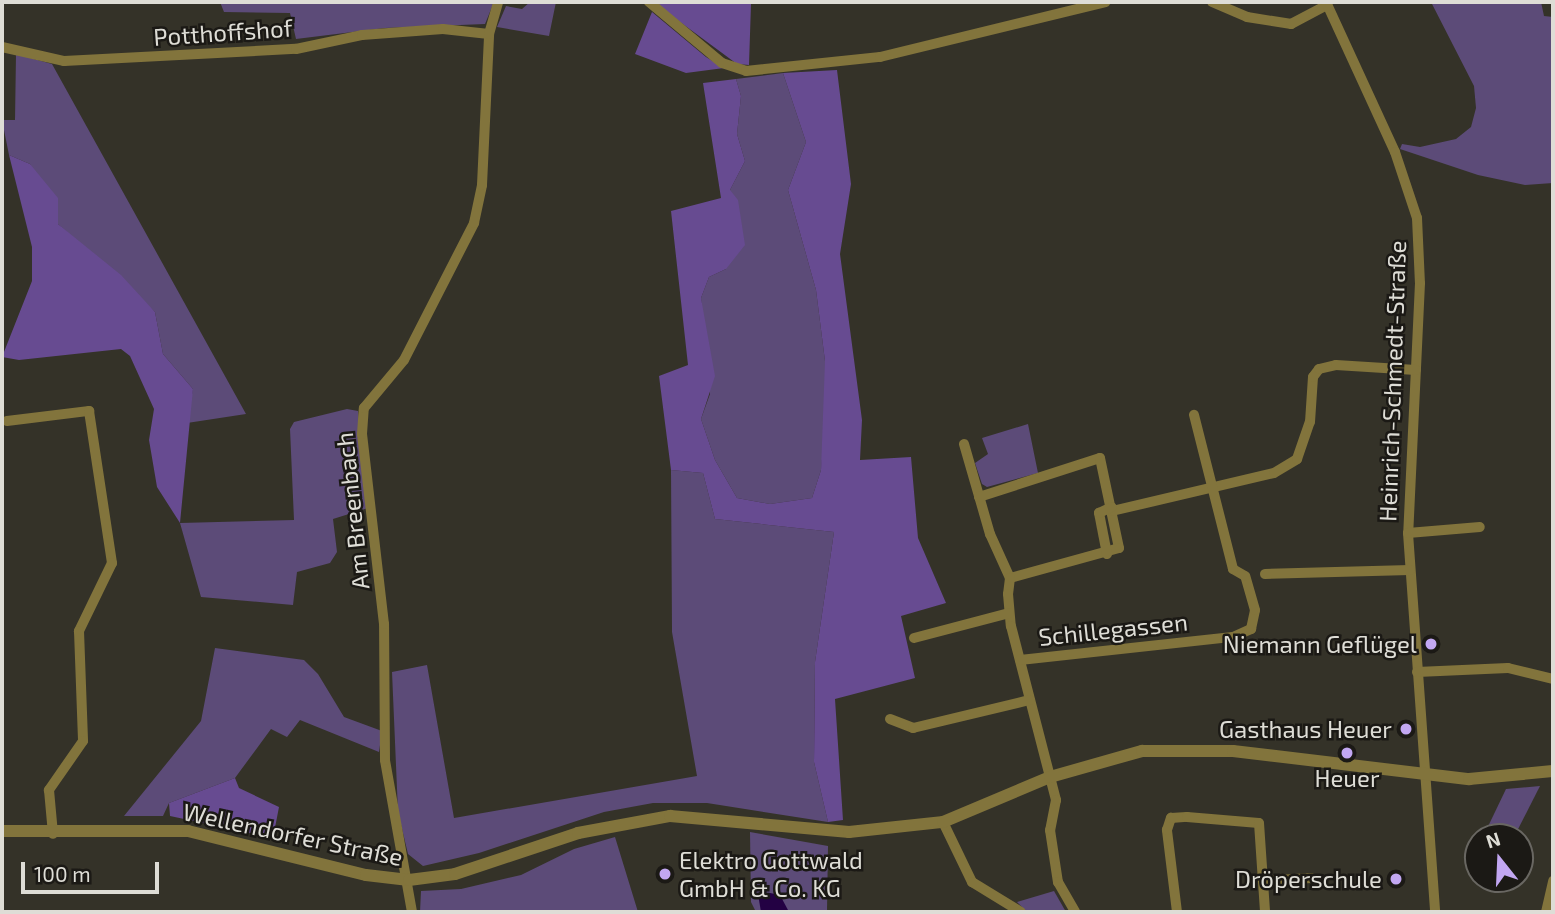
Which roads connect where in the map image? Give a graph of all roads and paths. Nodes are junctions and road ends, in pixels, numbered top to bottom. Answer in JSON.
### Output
{"nodes":[{"id":1,"x":498,"y":2,"type":"edge"},
{"id":2,"x":649,"y":2,"type":"edge"},
{"id":3,"x":1105,"y":2,"type":"edge"},
{"id":4,"x":1212,"y":2,"type":"edge"},
{"id":5,"x":1326,"y":4,"type":"edge"},
{"id":6,"x":489,"y":34,"type":"junction"},
{"id":7,"x":2,"y":47,"type":"edge"},
{"id":8,"x":1416,"y":370,"type":"junction"},
{"id":9,"x":1194,"y":415,"type":"dead end"},
{"id":10,"x":7,"y":421,"type":"dead end"},
{"id":11,"x":964,"y":444,"type":"dead end"},
{"id":12,"x":1212,"y":488,"type":"junction"},
{"id":13,"x":979,"y":497,"type":"junction"},
{"id":14,"x":1112,"y":509,"type":"junction"},
{"id":15,"x":1480,"y":527,"type":"dead end"},
{"id":16,"x":1408,"y":533,"type":"junction"},
{"id":17,"x":1410,"y":570,"type":"junction"},
{"id":18,"x":1265,"y":575,"type":"dead end"},
{"id":19,"x":1010,"y":578,"type":"junction"},
{"id":20,"x":1009,"y":613,"type":"junction"},
{"id":21,"x":914,"y":638,"type":"dead end"},
{"id":22,"x":1020,"y":660,"type":"junction"},
{"id":23,"x":1417,"y":672,"type":"junction"},
{"id":24,"x":1553,"y":679,"type":"edge"},
{"id":25,"x":1030,"y":700,"type":"junction"},
{"id":26,"x":890,"y":719,"type":"dead end"},
{"id":27,"x":1553,"y":771,"type":"edge"},
{"id":28,"x":1423,"y":774,"type":"junction"},
{"id":29,"x":1050,"y":777,"type":"junction"},
{"id":30,"x":943,"y":822,"type":"junction"},
{"id":31,"x":2,"y":831,"type":"edge"},
{"id":32,"x":53,"y":834,"type":"junction"},
{"id":33,"x":1311,"y":878,"type":"dead end"},
{"id":34,"x":409,"y":880,"type":"junction"},
{"id":35,"x":1264,"y":881,"type":"junction"},
{"id":36,"x":1553,"y":881,"type":"edge"},
{"id":37,"x":412,"y":912,"type":"edge"},
{"id":38,"x":1021,"y":912,"type":"edge"},
{"id":39,"x":1075,"y":912,"type":"edge"},
{"id":40,"x":1177,"y":912,"type":"edge"},
{"id":41,"x":1265,"y":912,"type":"edge"},
{"id":42,"x":1435,"y":912,"type":"edge"},
{"id":43,"x":1546,"y":912,"type":"edge"}],
"edges":[{"from":1,"to":6,"type":"street","name":"Am Breenbach"},
{"from":2,"to":3,"type":"street"},
{"from":4,"to":5,"type":"street"},
{"from":5,"to":8,"type":"street","name":"Heinrich-Schmedt-Straße"},
{"from":6,"to":7,"type":"street","name":"Potthoffshof"},
{"from":6,"to":34,"type":"street","name":"Am Breenbach"},
{"from":8,"to":12,"type":"street"},
{"from":8,"to":16,"type":"street","name":"Heinrich-Schmedt-Straße"},
{"from":9,"to":12,"type":"street"},
{"from":10,"to":32,"type":"street"},
{"from":11,"to":13,"type":"street"},
{"from":12,"to":14,"type":"street"},
{"from":12,"to":22,"type":"street","name":"Schillegassen"},
{"from":13,"to":14,"type":"street"},
{"from":13,"to":19,"type":"street"},
{"from":14,"to":19,"type":"street"},
{"from":15,"to":16,"type":"street"},
{"from":16,"to":17,"type":"street","name":"Heinrich-Schmedt-Straße"},
{"from":17,"to":18,"type":"street"},
{"from":17,"to":23,"type":"street","name":"Heinrich-Schmedt-Straße"},
{"from":19,"to":20,"type":"street"},
{"from":20,"to":21,"type":"street"},
{"from":20,"to":22,"type":"street"},
{"from":22,"to":25,"type":"street"},
{"from":23,"to":24,"type":"street"},
{"from":23,"to":28,"type":"street","name":"Heinrich-Schmedt-Straße"},
{"from":25,"to":26,"type":"street"},
{"from":25,"to":29,"type":"street"},
{"from":27,"to":28,"type":"street","name":"Wellendorfer Straße"},
{"from":28,"to":29,"type":"street","name":"Wellendorfer Straße"},
{"from":28,"to":42,"type":"street","name":"Heinrich-Schmedt-Straße"},
{"from":29,"to":30,"type":"street","name":"Wellendorfer Straße"},
{"from":29,"to":39,"type":"street"},
{"from":30,"to":34,"type":"street","name":"Wellendorfer Straße"},
{"from":30,"to":38,"type":"street"},
{"from":31,"to":32,"type":"street","name":"Wellendorfer Straße"},
{"from":32,"to":34,"type":"street","name":"Wellendorfer Straße"},
{"from":33,"to":35,"type":"street"},
{"from":34,"to":37,"type":"street","name":"Am Breenbach"},
{"from":35,"to":40,"type":"street"},
{"from":35,"to":41,"type":"street"},
{"from":36,"to":43,"type":"street"}]}
